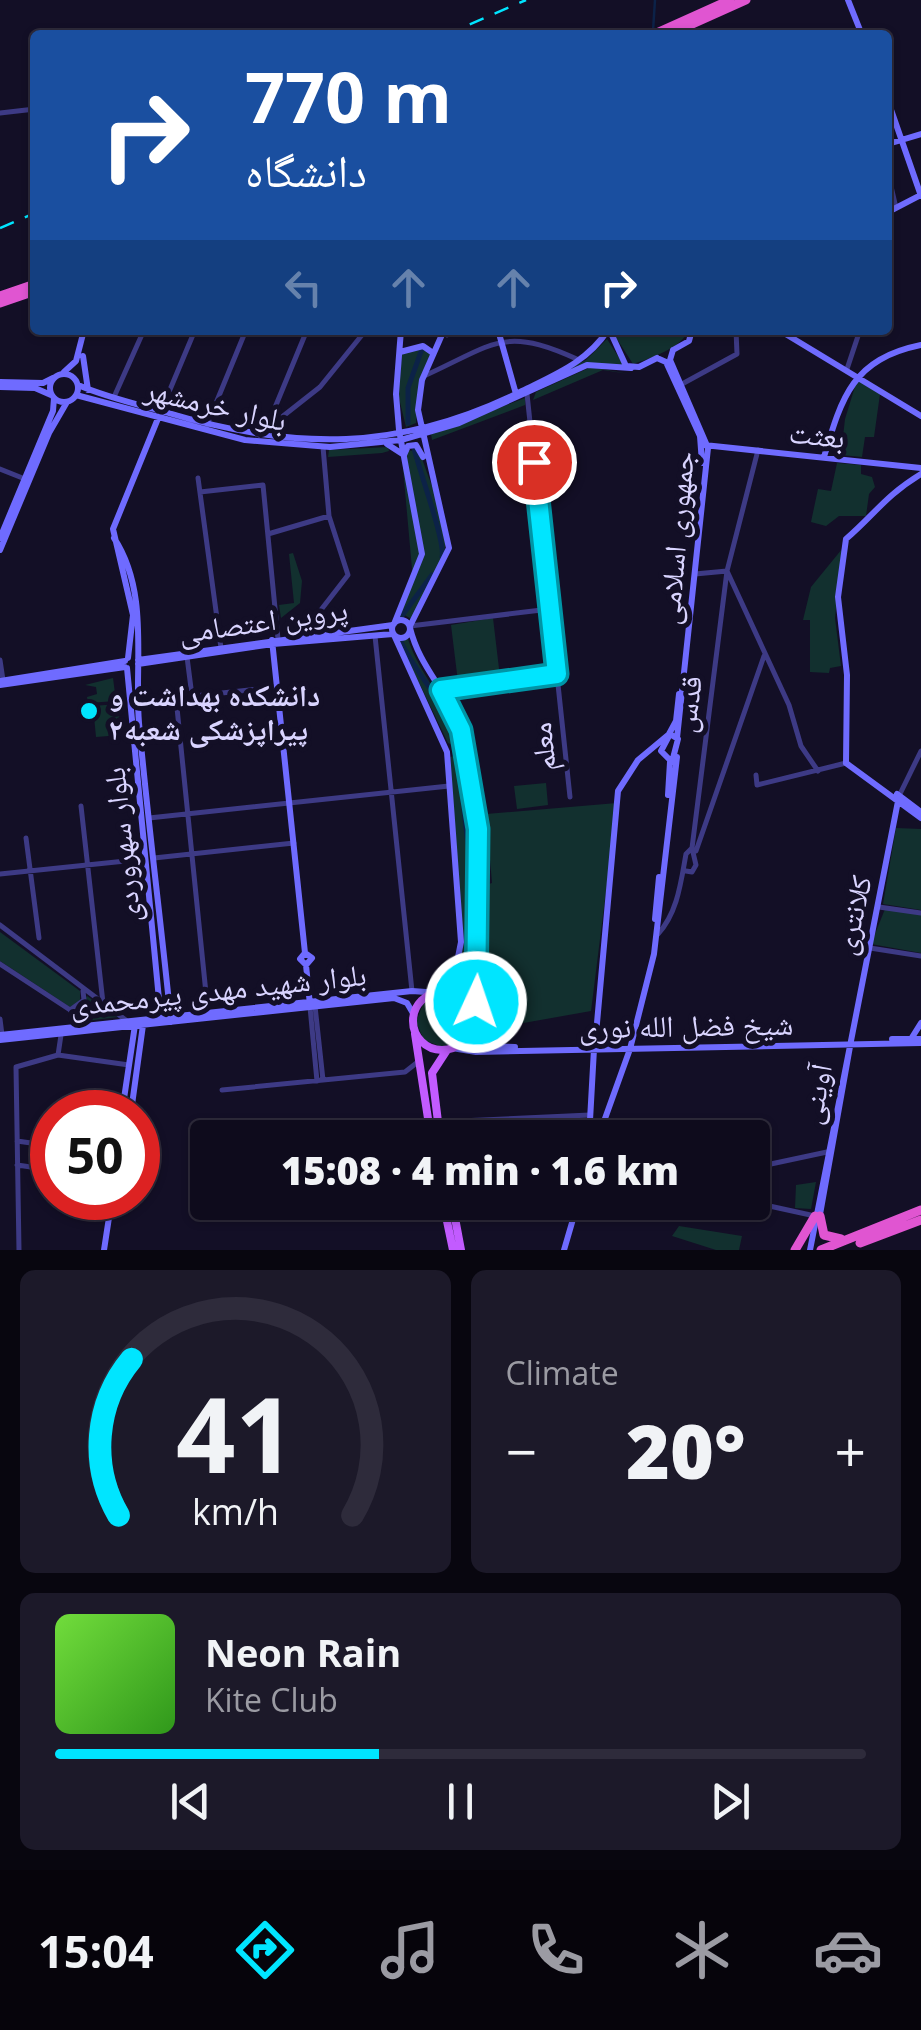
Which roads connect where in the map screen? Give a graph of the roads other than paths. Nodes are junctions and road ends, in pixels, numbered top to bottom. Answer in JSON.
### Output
{"nodes":[{"id":1,"x":730,"y":0,"type":"edge"},
{"id":2,"x":746,"y":0,"type":"edge"},
{"id":3,"x":848,"y":0,"type":"edge"},
{"id":4,"x":663,"y":30,"type":"edge"},
{"id":5,"x":679,"y":30,"type":"edge"},
{"id":6,"x":860,"y":30,"type":"edge"},
{"id":7,"x":30,"y":109,"type":"edge"},
{"id":8,"x":892,"y":112,"type":"edge"},
{"id":9,"x":0,"y":113,"type":"edge"},
{"id":10,"x":921,"y":134,"type":"edge"},
{"id":11,"x":903,"y":142,"type":"junction"},
{"id":12,"x":892,"y":143,"type":"edge"},
{"id":13,"x":921,"y":195,"type":"edge"},
{"id":14,"x":892,"y":210,"type":"edge"},
{"id":15,"x":30,"y":290,"type":"edge"},
{"id":16,"x":0,"y":300,"type":"edge"},
{"id":17,"x":84,"y":335,"type":"edge"},
{"id":18,"x":85,"y":335,"type":"edge"},
{"id":19,"x":142,"y":335,"type":"edge"},
{"id":20,"x":193,"y":335,"type":"edge"},
{"id":21,"x":244,"y":335,"type":"edge"},
{"id":22,"x":305,"y":335,"type":"edge"},
{"id":23,"x":362,"y":335,"type":"edge"},
{"id":24,"x":400,"y":335,"type":"edge"},
{"id":25,"x":444,"y":335,"type":"edge"},
{"id":26,"x":500,"y":335,"type":"edge"},
{"id":27,"x":605,"y":335,"type":"edge"},
{"id":28,"x":611,"y":335,"type":"edge"},
{"id":29,"x":690,"y":335,"type":"edge"},
{"id":30,"x":736,"y":335,"type":"edge"},
{"id":31,"x":788,"y":335,"type":"edge"},
{"id":32,"x":858,"y":335,"type":"edge"},
{"id":33,"x":502,"y":341,"type":"junction"},
{"id":34,"x":921,"y":345,"type":"edge"},
{"id":35,"x":673,"y":350,"type":"junction"},
{"id":36,"x":434,"y":354,"type":"junction"},
{"id":37,"x":83,"y":356,"type":"junction"},
{"id":38,"x":398,"y":356,"type":"junction"},
{"id":39,"x":657,"y":358,"type":"junction"},
{"id":40,"x":581,"y":361,"type":"junction"},
{"id":41,"x":630,"y":368,"type":"junction"},
{"id":42,"x":846,"y":369,"type":"junction"},
{"id":43,"x":57,"y":376,"type":"junction"},
{"id":44,"x":424,"y":376,"type":"junction"},
{"id":45,"x":859,"y":377,"type":"junction"},
{"id":46,"x":77,"y":383,"type":"junction"},
{"id":47,"x":682,"y":384,"type":"junction"},
{"id":48,"x":1,"y":386,"type":"edge"},
{"id":49,"x":42,"y":386,"type":"junction"},
{"id":50,"x":520,"y":390,"type":"junction"},
{"id":51,"x":91,"y":393,"type":"junction"},
{"id":52,"x":396,"y":394,"type":"junction"},
{"id":53,"x":76,"y":395,"type":"junction"},
{"id":54,"x":52,"y":396,"type":"junction"},
{"id":55,"x":114,"y":397,"type":"junction"},
{"id":56,"x":67,"y":402,"type":"junction"},
{"id":57,"x":58,"y":413,"type":"junction"},
{"id":58,"x":160,"y":414,"type":"junction"},
{"id":59,"x":921,"y":416,"type":"edge"},
{"id":60,"x":419,"y":417,"type":"junction"},
{"id":61,"x":269,"y":422,"type":"dead end"},
{"id":62,"x":207,"y":424,"type":"junction"},
{"id":63,"x":432,"y":426,"type":"junction"},
{"id":64,"x":421,"y":432,"type":"junction"},
{"id":65,"x":256,"y":436,"type":"junction"},
{"id":66,"x":400,"y":437,"type":"junction"},
{"id":67,"x":380,"y":443,"type":"junction"},
{"id":68,"x":323,"y":447,"type":"junction"},
{"id":69,"x":705,"y":449,"type":"junction"},
{"id":70,"x":758,"y":450,"type":"junction"},
{"id":71,"x":404,"y":455,"type":"junction"},
{"id":72,"x":824,"y":457,"type":"junction"},
{"id":73,"x":428,"y":466,"type":"junction"},
{"id":74,"x":0,"y":469,"type":"edge"},
{"id":75,"x":921,"y":471,"type":"edge"},
{"id":76,"x":198,"y":478,"type":"dead end"},
{"id":77,"x":24,"y":479,"type":"junction"},
{"id":78,"x":200,"y":492,"type":"junction"},
{"id":79,"x":329,"y":516,"type":"junction"},
{"id":80,"x":268,"y":534,"type":"junction"},
{"id":81,"x":0,"y":538,"type":"edge"},
{"id":82,"x":0,"y":550,"type":"edge"},
{"id":83,"x":727,"y":571,"type":"junction"},
{"id":84,"x":695,"y":574,"type":"junction"},
{"id":85,"x":550,"y":609,"type":"junction"},
{"id":86,"x":410,"y":627,"type":"junction"},
{"id":87,"x":392,"y":629,"type":"junction"},
{"id":88,"x":374,"y":633,"type":"junction"},
{"id":89,"x":315,"y":635,"type":"junction"},
{"id":90,"x":274,"y":641,"type":"junction"},
{"id":91,"x":221,"y":648,"type":"junction"},
{"id":92,"x":764,"y":654,"type":"junction"},
{"id":93,"x":187,"y":657,"type":"junction"},
{"id":94,"x":0,"y":660,"type":"edge"},
{"id":95,"x":132,"y":660,"type":"junction"},
{"id":96,"x":557,"y":674,"type":"junction"},
{"id":97,"x":132,"y":680,"type":"junction"},
{"id":98,"x":1,"y":682,"type":"edge"},
{"id":99,"x":277,"y":687,"type":"junction"},
{"id":100,"x":441,"y":690,"type":"junction"},
{"id":101,"x":192,"y":696,"type":"junction"},
{"id":102,"x":671,"y":736,"type":"junction"},
{"id":103,"x":465,"y":750,"type":"junction"},
{"id":104,"x":921,"y":751,"type":"edge"},
{"id":105,"x":447,"y":752,"type":"junction"},
{"id":106,"x":670,"y":759,"type":"junction"},
{"id":107,"x":638,"y":760,"type":"junction"},
{"id":108,"x":846,"y":763,"type":"junction"},
{"id":109,"x":818,"y":771,"type":"junction"},
{"id":110,"x":756,"y":776,"type":"dead end"},
{"id":111,"x":449,"y":786,"type":"junction"},
{"id":112,"x":391,"y":792,"type":"junction"},
{"id":113,"x":570,"y":796,"type":"dead end"},
{"id":114,"x":898,"y":798,"type":"junction"},
{"id":115,"x":289,"y":803,"type":"junction"},
{"id":116,"x":82,"y":806,"type":"dead end"},
{"id":117,"x":188,"y":814,"type":"junction"},
{"id":118,"x":921,"y":815,"type":"edge"},
{"id":119,"x":149,"y":818,"type":"junction"},
{"id":120,"x":26,"y":838,"type":"dead end"},
{"id":121,"x":294,"y":843,"type":"junction"},
{"id":122,"x":694,"y":850,"type":"junction"},
{"id":123,"x":192,"y":854,"type":"junction"},
{"id":124,"x":149,"y":859,"type":"junction"},
{"id":125,"x":88,"y":865,"type":"junction"},
{"id":126,"x":30,"y":871,"type":"junction"},
{"id":127,"x":686,"y":872,"type":"junction"},
{"id":128,"x":0,"y":874,"type":"edge"},
{"id":129,"x":878,"y":906,"type":"junction"},
{"id":130,"x":921,"y":913,"type":"edge"},
{"id":131,"x":1,"y":927,"type":"edge"},
{"id":132,"x":656,"y":933,"type":"junction"},
{"id":133,"x":38,"y":938,"type":"dead end"},
{"id":134,"x":867,"y":947,"type":"junction"},
{"id":135,"x":921,"y":956,"type":"edge"},
{"id":136,"x":0,"y":964,"type":"edge"},
{"id":137,"x":78,"y":986,"type":"junction"},
{"id":138,"x":410,"y":991,"type":"junction"},
{"id":139,"x":440,"y":992,"type":"junction"},
{"id":140,"x":474,"y":994,"type":"junction"},
{"id":141,"x":104,"y":1003,"type":"junction"},
{"id":142,"x":407,"y":1004,"type":"junction"},
{"id":143,"x":312,"y":1005,"type":"junction"},
{"id":144,"x":70,"y":1010,"type":"junction"},
{"id":145,"x":208,"y":1012,"type":"junction"},
{"id":146,"x":165,"y":1016,"type":"junction"},
{"id":147,"x":414,"y":1016,"type":"junction"},
{"id":148,"x":0,"y":1020,"type":"edge"},
{"id":149,"x":470,"y":1020,"type":"junction"},
{"id":150,"x":921,"y":1023,"type":"edge"},
{"id":151,"x":81,"y":1026,"type":"junction"},
{"id":152,"x":136,"y":1026,"type":"junction"},
{"id":153,"x":414,"y":1030,"type":"junction"},
{"id":154,"x":62,"y":1033,"type":"junction"},
{"id":155,"x":1,"y":1037,"type":"edge"},
{"id":156,"x":910,"y":1041,"type":"junction"},
{"id":157,"x":921,"y":1041,"type":"edge"},
{"id":158,"x":481,"y":1042,"type":"junction"},
{"id":159,"x":850,"y":1042,"type":"junction"},
{"id":160,"x":630,"y":1046,"type":"junction"},
{"id":161,"x":508,"y":1047,"type":"junction"},
{"id":162,"x":595,"y":1047,"type":"junction"},
{"id":163,"x":450,"y":1049,"type":"junction"},
{"id":164,"x":476,"y":1052,"type":"junction"},
{"id":165,"x":58,"y":1055,"type":"junction"},
{"id":166,"x":419,"y":1061,"type":"junction"},
{"id":167,"x":129,"y":1065,"type":"junction"},
{"id":168,"x":406,"y":1072,"type":"junction"},
{"id":169,"x":432,"y":1073,"type":"junction"},
{"id":170,"x":422,"y":1079,"type":"junction"},
{"id":171,"x":320,"y":1080,"type":"junction"},
{"id":172,"x":125,"y":1090,"type":"edge"},
{"id":173,"x":132,"y":1090,"type":"edge"},
{"id":174,"x":222,"y":1090,"type":"dead end"},
{"id":175,"x":590,"y":1115,"type":"junction"},
{"id":176,"x":428,"y":1120,"type":"edge"},
{"id":177,"x":438,"y":1120,"type":"edge"},
{"id":178,"x":481,"y":1120,"type":"edge"},
{"id":179,"x":590,"y":1120,"type":"edge"},
{"id":180,"x":604,"y":1120,"type":"edge"},
{"id":181,"x":16,"y":1141,"type":"junction"},
{"id":182,"x":30,"y":1143,"type":"edge"},
{"id":183,"x":827,"y":1152,"type":"junction"},
{"id":184,"x":770,"y":1164,"type":"edge"},
{"id":185,"x":17,"y":1165,"type":"junction"},
{"id":186,"x":30,"y":1167,"type":"edge"},
{"id":187,"x":824,"y":1179,"type":"junction"},
{"id":188,"x":770,"y":1206,"type":"edge"},
{"id":189,"x":921,"y":1210,"type":"edge"},
{"id":190,"x":818,"y":1216,"type":"junction"},
{"id":191,"x":109,"y":1220,"type":"edge"},
{"id":192,"x":449,"y":1220,"type":"edge"},
{"id":193,"x":451,"y":1220,"type":"edge"},
{"id":194,"x":573,"y":1220,"type":"edge"},
{"id":195,"x":921,"y":1221,"type":"edge"},
{"id":196,"x":451,"y":1225,"type":"junction"},
{"id":197,"x":883,"y":1232,"type":"junction"},
{"id":198,"x":19,"y":1250,"type":"edge"},
{"id":199,"x":104,"y":1250,"type":"edge"},
{"id":200,"x":453,"y":1250,"type":"edge"},
{"id":201,"x":461,"y":1250,"type":"edge"},
{"id":202,"x":564,"y":1250,"type":"edge"},
{"id":203,"x":796,"y":1250,"type":"edge"},
{"id":204,"x":811,"y":1250,"type":"edge"},
{"id":205,"x":821,"y":1250,"type":"edge"},
{"id":206,"x":838,"y":1250,"type":"edge"},
{"id":207,"x":852,"y":1250,"type":"edge"}],
"edges":[{"from":1,"to":4,"type":"highway"},
{"from":2,"to":5,"type":"highway"},
{"from":3,"to":6,"type":"main road"},
{"from":7,"to":9,"type":"street"},
{"from":8,"to":11,"type":"main road"},
{"from":10,"to":11,"type":"main road"},
{"from":11,"to":12,"type":"main road"},
{"from":11,"to":13,"type":"main road"},
{"from":13,"to":14,"type":"main road"},
{"from":15,"to":16,"type":"highway"},
{"from":17,"to":43,"type":"main road"},
{"from":18,"to":37,"type":"main road"},
{"from":19,"to":55,"type":"street"},
{"from":20,"to":58,"type":"street"},
{"from":21,"to":62,"type":"street"},
{"from":22,"to":61,"type":"street"},
{"from":23,"to":65,"type":"street"},
{"from":24,"to":38,"type":"main road"},
{"from":25,"to":36,"type":"main road"},
{"from":26,"to":33,"type":"main road"},
{"from":27,"to":40,"type":"main road","name":"بلوار خرمشهر"},
{"from":28,"to":41,"type":"main road"},
{"from":29,"to":35,"type":"main road"},
{"from":30,"to":47,"type":"street"},
{"from":31,"to":42,"type":"main road"},
{"from":32,"to":42,"type":"street"},
{"from":33,"to":40,"type":"street"},
{"from":33,"to":44,"type":"street"},
{"from":33,"to":50,"type":"main road"},
{"from":34,"to":45,"type":"main road"},
{"from":35,"to":39,"type":"main road"},
{"from":35,"to":47,"type":"main road","name":"جمهوری اسلامی"},
{"from":36,"to":38,"type":"main road"},
{"from":36,"to":44,"type":"main road"},
{"from":37,"to":46,"type":"main road"},
{"from":37,"to":51,"type":"main road"},
{"from":38,"to":52,"type":"main road"},
{"from":39,"to":41,"type":"main road"},
{"from":39,"to":69,"type":"main road","name":"جمهوری اسلامی"},
{"from":40,"to":50,"type":"main road","name":"بلوار خرمشهر"},
{"from":41,"to":50,"type":"main road","name":"بلوار خرمشهر"},
{"from":42,"to":45,"type":"main road"},
{"from":43,"to":46,"type":"main road","name":"بلوار خرمشهر"},
{"from":43,"to":49,"type":"main road"},
{"from":43,"to":54,"type":"main road"},
{"from":44,"to":60,"type":"main road"},
{"from":45,"to":59,"type":"main road"},
{"from":45,"to":72,"type":"main road"},
{"from":46,"to":51,"type":"main road","name":"بلوار خرمشهر"},
{"from":46,"to":53,"type":"main road"},
{"from":47,"to":69,"type":"main road","name":"جمهوری اسلامی"},
{"from":48,"to":49,"type":"main road"},
{"from":49,"to":54,"type":"main road"},
{"from":50,"to":63,"type":"main road","name":"بلوار خرمشهر"},
{"from":50,"to":64,"type":"main road","name":"بلوار خرمشهر"},
{"from":50,"to":85,"type":"street","name":"معلم"},
{"from":51,"to":53,"type":"main road","name":"بلوار خرمشهر"},
{"from":51,"to":55,"type":"main road","name":"بلوار خرمشهر"},
{"from":51,"to":57,"type":"main road"},
{"from":51,"to":58,"type":"main road","name":"بلوار خرمشهر"},
{"from":52,"to":60,"type":"main road"},
{"from":52,"to":66,"type":"main road"},
{"from":53,"to":56,"type":"main road"},
{"from":54,"to":56,"type":"main road"},
{"from":54,"to":77,"type":"main road"},
{"from":55,"to":58,"type":"main road","name":"بلوار خرمشهر"},
{"from":56,"to":57,"type":"main road"},
{"from":57,"to":82,"type":"main road"},
{"from":58,"to":62,"type":"main road","name":"بلوار خرمشهر"},
{"from":58,"to":68,"type":"main road","name":"بلوار خرمشهر"},
{"from":58,"to":95,"type":"main road","name":"بلوار سهروردی"},
{"from":60,"to":63,"type":"main road"},
{"from":60,"to":64,"type":"main road"},
{"from":62,"to":65,"type":"main road","name":"بلوار خرمشهر"},
{"from":63,"to":64,"type":"main road","name":"بلوار خرمشهر"},
{"from":64,"to":66,"type":"main road","name":"بلوار خرمشهر"},
{"from":64,"to":73,"type":"main road"},
{"from":65,"to":66,"type":"main road","name":"بلوار خرمشهر"},
{"from":66,"to":67,"type":"main road","name":"بلوار خرمشهر"},
{"from":66,"to":71,"type":"main road"},
{"from":67,"to":68,"type":"main road","name":"بلوار خرمشهر"},
{"from":67,"to":71,"type":"main road"},
{"from":68,"to":79,"type":"street"},
{"from":69,"to":70,"type":"main road","name":"بعثت"},
{"from":69,"to":84,"type":"main road","name":"جمهوری اسلامی"},
{"from":69,"to":102,"type":"main road","name":"جمهوری اسلامی"},
{"from":70,"to":72,"type":"main road","name":"بعثت"},
{"from":70,"to":83,"type":"street","name":"قدس"},
{"from":71,"to":73,"type":"main road"},
{"from":71,"to":87,"type":"main road"},
{"from":72,"to":75,"type":"main road","name":"بعثت"},
{"from":73,"to":86,"type":"main road"},
{"from":74,"to":77,"type":"street"},
{"from":75,"to":108,"type":"main road"},
{"from":76,"to":78,"type":"street"},
{"from":77,"to":81,"type":"main road"},
{"from":78,"to":80,"type":"street"},
{"from":78,"to":91,"type":"street"},
{"from":79,"to":80,"type":"street"},
{"from":79,"to":89,"type":"street"},
{"from":80,"to":90,"type":"street"},
{"from":83,"to":84,"type":"street"},
{"from":83,"to":92,"type":"street"},
{"from":83,"to":122,"type":"street","name":"قدس"},
{"from":84,"to":102,"type":"main road","name":"جمهوری اسلامی"},
{"from":85,"to":86,"type":"street"},
{"from":85,"to":96,"type":"street","name":"معلم"},
{"from":86,"to":87,"type":"main road"},
{"from":86,"to":87,"type":"main road"},
{"from":86,"to":100,"type":"main road"},
{"from":87,"to":88,"type":"main road","name":"پروین اعتصامی"},
{"from":87,"to":89,"type":"main road","name":"پروین اعتصامی"},
{"from":87,"to":105,"type":"main road"},
{"from":88,"to":90,"type":"main road","name":"پروین اعتصامی"},
{"from":88,"to":112,"type":"street"},
{"from":89,"to":90,"type":"main road","name":"پروین اعتصامی"},
{"from":90,"to":91,"type":"main road","name":"پروین اعتصامی"},
{"from":90,"to":93,"type":"main road","name":"پروین اعتصامی"},
{"from":90,"to":99,"type":"main road"},
{"from":91,"to":95,"type":"main road","name":"پروین اعتصامی"},
{"from":92,"to":109,"type":"street"},
{"from":92,"to":122,"type":"street"},
{"from":93,"to":95,"type":"main road","name":"پروین اعتصامی"},
{"from":93,"to":101,"type":"street"},
{"from":94,"to":98,"type":"street"},
{"from":95,"to":97,"type":"main road","name":"بلوار سهروردی"},
{"from":95,"to":98,"type":"main road","name":"پروین اعتصامی"},
{"from":96,"to":100,"type":"street"},
{"from":96,"to":113,"type":"street","name":"معلم"},
{"from":97,"to":119,"type":"main road","name":"بلوار سهروردی"},
{"from":97,"to":124,"type":"main road","name":"بلوار سهروردی"},
{"from":99,"to":101,"type":"street"},
{"from":99,"to":115,"type":"main road"},
{"from":100,"to":103,"type":"main road"},
{"from":101,"to":117,"type":"street"},
{"from":102,"to":106,"type":"main road"},
{"from":102,"to":106,"type":"main road"},
{"from":102,"to":107,"type":"main road"},
{"from":103,"to":105,"type":"main road"},
{"from":103,"to":140,"type":"main road"},
{"from":104,"to":114,"type":"street"},
{"from":105,"to":111,"type":"main road"},
{"from":106,"to":107,"type":"main road"},
{"from":106,"to":132,"type":"main road"},
{"from":107,"to":162,"type":"main road"},
{"from":108,"to":109,"type":"street"},
{"from":108,"to":114,"type":"main road"},
{"from":109,"to":110,"type":"street"},
{"from":111,"to":112,"type":"street"},
{"from":111,"to":139,"type":"main road"},
{"from":112,"to":115,"type":"street"},
{"from":112,"to":138,"type":"street"},
{"from":114,"to":118,"type":"main road"},
{"from":114,"to":129,"type":"main road","name":"کلانتری"},
{"from":115,"to":117,"type":"street"},
{"from":115,"to":121,"type":"main road"},
{"from":116,"to":125,"type":"street"},
{"from":117,"to":119,"type":"street"},
{"from":117,"to":123,"type":"street"},
{"from":119,"to":124,"type":"main road","name":"بلوار سهروردی"},
{"from":120,"to":126,"type":"street"},
{"from":121,"to":123,"type":"street"},
{"from":121,"to":143,"type":"main road"},
{"from":122,"to":127,"type":"street"},
{"from":122,"to":127,"type":"street"},
{"from":123,"to":124,"type":"street"},
{"from":123,"to":145,"type":"street"},
{"from":124,"to":125,"type":"street"},
{"from":124,"to":146,"type":"main road","name":"بلوار سهروردی"},
{"from":125,"to":126,"type":"street"},
{"from":125,"to":141,"type":"street"},
{"from":126,"to":128,"type":"street"},
{"from":126,"to":133,"type":"street"},
{"from":127,"to":132,"type":"street"},
{"from":129,"to":130,"type":"street"},
{"from":129,"to":134,"type":"main road","name":"کلانتری"},
{"from":131,"to":137,"type":"street"},
{"from":132,"to":160,"type":"main road"},
{"from":134,"to":135,"type":"street"},
{"from":134,"to":159,"type":"main road","name":"کلانتری"},
{"from":136,"to":144,"type":"street"},
{"from":137,"to":141,"type":"street"},
{"from":137,"to":144,"type":"street"},
{"from":138,"to":139,"type":"main road","name":"بلوار شهید مهدی پیرمحمدی"},
{"from":138,"to":142,"type":"main road"},
{"from":138,"to":143,"type":"main road","name":"بلوار شهید مهدی پیرمحمدی"},
{"from":139,"to":147,"type":"main road"},
{"from":139,"to":149,"type":"main road"},
{"from":140,"to":149,"type":"main road"},
{"from":140,"to":161,"type":"main road"},
{"from":141,"to":152,"type":"street"},
{"from":142,"to":143,"type":"main road","name":"بلوار شهید مهدی پیرمحمدی"},
{"from":142,"to":147,"type":"main road"},
{"from":143,"to":145,"type":"main road","name":"بلوار شهید مهدی پیرمحمدی"},
{"from":143,"to":146,"type":"main road","name":"بلوار شهید مهدی پیرمحمدی"},
{"from":143,"to":171,"type":"street"},
{"from":144,"to":151,"type":"street"},
{"from":145,"to":146,"type":"main road","name":"بلوار شهید مهدی پیرمحمدی"},
{"from":146,"to":152,"type":"main road","name":"بلوار شهید مهدی پیرمحمدی"},
{"from":147,"to":153,"type":"main road"},
{"from":148,"to":155,"type":"street"},
{"from":149,"to":158,"type":"main road"},
{"from":149,"to":163,"type":"main road"},
{"from":150,"to":156,"type":"main road"},
{"from":151,"to":152,"type":"main road","name":"بلوار شهید مهدی پیرمحمدی"},
{"from":151,"to":155,"type":"main road","name":"بلوار شهید مهدی پیرمحمدی"},
{"from":152,"to":154,"type":"main road","name":"بلوار شهید مهدی پیرمحمدی"},
{"from":152,"to":167,"type":"main road"},
{"from":152,"to":173,"type":"main road"},
{"from":153,"to":163,"type":"main road"},
{"from":153,"to":166,"type":"main road"},
{"from":154,"to":155,"type":"main road","name":"بلوار شهید مهدی پیرمحمدی"},
{"from":154,"to":165,"type":"street"},
{"from":156,"to":157,"type":"main road","name":"شیخ فضل الله نوری"},
{"from":156,"to":159,"type":"main road","name":"شیخ فضل الله نوری"},
{"from":158,"to":161,"type":"main road","name":"شیخ فضل الله نوری"},
{"from":158,"to":164,"type":"main road"},
{"from":159,"to":160,"type":"main road","name":"شیخ فضل الله نوری"},
{"from":159,"to":183,"type":"main road","name":"آوینی"},
{"from":159,"to":187,"type":"main road","name":"آوینی"},
{"from":160,"to":162,"type":"main road","name":"شیخ فضل الله نوری"},
{"from":160,"to":180,"type":"main road"},
{"from":161,"to":162,"type":"main road","name":"شیخ فضل الله نوری"},
{"from":162,"to":164,"type":"main road","name":"شیخ فضل الله نوری"},
{"from":162,"to":175,"type":"main road"},
{"from":163,"to":164,"type":"main road","name":"شیخ فضل الله نوری"},
{"from":163,"to":169,"type":"main road"},
{"from":165,"to":167,"type":"street"},
{"from":165,"to":181,"type":"street"},
{"from":166,"to":168,"type":"street"},
{"from":166,"to":170,"type":"main road"},
{"from":167,"to":172,"type":"main road"},
{"from":168,"to":170,"type":"street"},
{"from":168,"to":171,"type":"street"},
{"from":169,"to":170,"type":"main road"},
{"from":169,"to":177,"type":"main road"},
{"from":170,"to":176,"type":"main road"},
{"from":171,"to":174,"type":"street"},
{"from":175,"to":178,"type":"street"},
{"from":175,"to":179,"type":"main road"},
{"from":181,"to":182,"type":"street"},
{"from":181,"to":185,"type":"street"},
{"from":183,"to":184,"type":"street"},
{"from":183,"to":187,"type":"main road","name":"آوینی"},
{"from":185,"to":186,"type":"street"},
{"from":185,"to":198,"type":"street"},
{"from":187,"to":190,"type":"main road","name":"آوینی"},
{"from":188,"to":190,"type":"street"},
{"from":189,"to":197,"type":"highway"},
{"from":190,"to":197,"type":"highway"},
{"from":190,"to":203,"type":"highway"},
{"from":190,"to":204,"type":"main road","name":"آوینی"},
{"from":191,"to":199,"type":"main road"},
{"from":192,"to":196,"type":"main road"},
{"from":193,"to":196,"type":"main road"},
{"from":194,"to":202,"type":"main road"},
{"from":195,"to":197,"type":"highway"},
{"from":196,"to":200,"type":"main road"},
{"from":196,"to":201,"type":"main road"},
{"from":197,"to":205,"type":"highway"},
{"from":197,"to":206,"type":"highway"},
{"from":197,"to":207,"type":"highway"}]}
